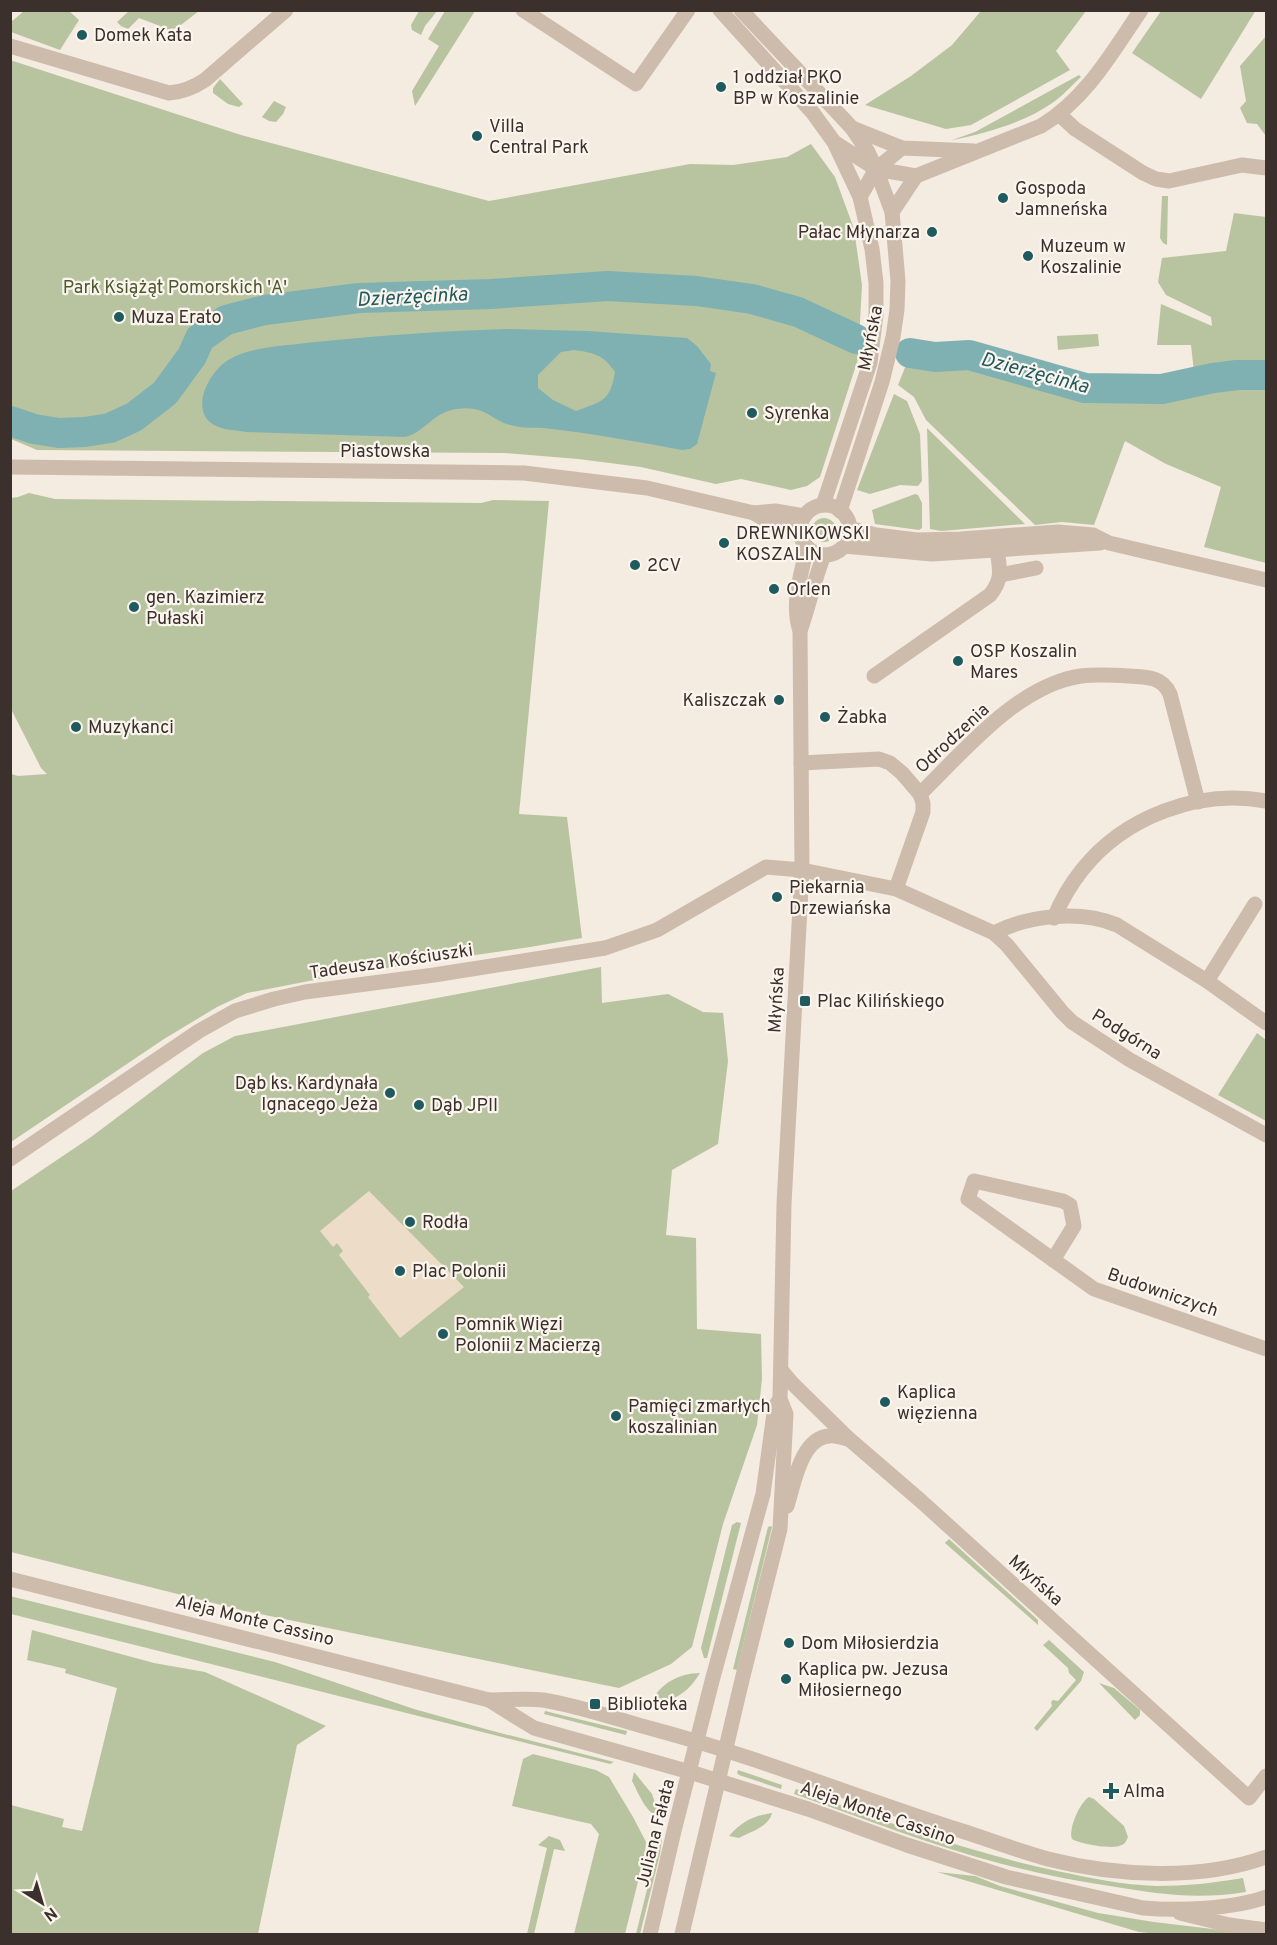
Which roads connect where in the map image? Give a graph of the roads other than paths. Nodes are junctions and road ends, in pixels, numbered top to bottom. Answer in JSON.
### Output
{"nodes":[{"id":1,"x":286,"y":10,"type":"edge"},
{"id":2,"x":522,"y":10,"type":"edge"},
{"id":3,"x":688,"y":10,"type":"edge"},
{"id":4,"x":720,"y":10,"type":"edge"},
{"id":5,"x":741,"y":10,"type":"edge"},
{"id":6,"x":1141,"y":10,"type":"edge"},
{"id":7,"x":10,"y":46,"type":"edge"},
{"id":8,"x":1060,"y":115,"type":"junction"},
{"id":9,"x":852,"y":128,"type":"junction"},
{"id":10,"x":834,"y":142,"type":"junction"},
{"id":11,"x":902,"y":148,"type":"junction"},
{"id":12,"x":980,"y":151,"type":"junction"},
{"id":13,"x":1266,"y":168,"type":"edge"},
{"id":14,"x":876,"y":169,"type":"junction"},
{"id":15,"x":916,"y":176,"type":"junction"},
{"id":16,"x":860,"y":197,"type":"junction"},
{"id":17,"x":892,"y":212,"type":"junction"},
{"id":18,"x":10,"y":468,"type":"edge"},
{"id":19,"x":823,"y":505,"type":"junction"},
{"id":20,"x":840,"y":511,"type":"junction"},
{"id":21,"x":802,"y":524,"type":"junction"},
{"id":22,"x":849,"y":528,"type":"junction"},
{"id":23,"x":1109,"y":543,"type":"junction"},
{"id":24,"x":844,"y":546,"type":"junction"},
{"id":25,"x":807,"y":547,"type":"junction"},
{"id":26,"x":997,"y":550,"type":"junction"},
{"id":27,"x":824,"y":555,"type":"junction"},
{"id":28,"x":1036,"y":568,"type":"dead end"},
{"id":29,"x":1000,"y":575,"type":"junction"},
{"id":30,"x":1266,"y":580,"type":"edge"},
{"id":31,"x":800,"y":631,"type":"junction"},
{"id":32,"x":874,"y":676,"type":"dead end"},
{"id":33,"x":801,"y":763,"type":"junction"},
{"id":34,"x":920,"y":794,"type":"junction"},
{"id":35,"x":1266,"y":801,"type":"edge"},
{"id":36,"x":1198,"y":802,"type":"junction"},
{"id":37,"x":802,"y":870,"type":"junction"},
{"id":38,"x":897,"y":889,"type":"junction"},
{"id":39,"x":1255,"y":904,"type":"dead end"},
{"id":40,"x":1054,"y":918,"type":"junction"},
{"id":41,"x":994,"y":933,"type":"junction"},
{"id":42,"x":1207,"y":981,"type":"junction"},
{"id":43,"x":1266,"y":1023,"type":"edge"},
{"id":44,"x":1266,"y":1135,"type":"edge"},
{"id":45,"x":10,"y":1159,"type":"edge"},
{"id":46,"x":1053,"y":1260,"type":"junction"},
{"id":47,"x":1266,"y":1349,"type":"edge"},
{"id":48,"x":781,"y":1370,"type":"junction"},
{"id":49,"x":780,"y":1399,"type":"junction"},
{"id":50,"x":849,"y":1439,"type":"junction"},
{"id":51,"x":780,"y":1529,"type":"junction"},
{"id":52,"x":10,"y":1579,"type":"edge"},
{"id":53,"x":489,"y":1700,"type":"junction"},
{"id":54,"x":698,"y":1741,"type":"junction"},
{"id":55,"x":725,"y":1750,"type":"junction"},
{"id":56,"x":690,"y":1772,"type":"junction"},
{"id":57,"x":1266,"y":1776,"type":"edge"},
{"id":58,"x":718,"y":1781,"type":"junction"},
{"id":59,"x":1266,"y":1857,"type":"edge"},
{"id":60,"x":1246,"y":1864,"type":"junction"},
{"id":61,"x":1266,"y":1866,"type":"edge"},
{"id":62,"x":1266,"y":1897,"type":"edge"},
{"id":63,"x":1166,"y":1910,"type":"junction"},
{"id":64,"x":1266,"y":1930,"type":"edge"},
{"id":65,"x":650,"y":1935,"type":"edge"},
{"id":66,"x":682,"y":1935,"type":"edge"}],
"edges":[{"from":1,"to":7,"type":"street"},
{"from":2,"to":3,"type":"street"},
{"from":4,"to":10,"type":"street","name":"Młyńska"},
{"from":5,"to":9,"type":"street","name":"Młyńska"},
{"from":6,"to":8,"type":"street"},
{"from":8,"to":12,"type":"street"},
{"from":8,"to":13,"type":"street"},
{"from":9,"to":11,"type":"street"},
{"from":9,"to":14,"type":"street","name":"Młyńska"},
{"from":10,"to":14,"type":"street","name":"Młyńska"},
{"from":10,"to":16,"type":"street","name":"Młyńska"},
{"from":11,"to":12,"type":"street"},
{"from":11,"to":14,"type":"street"},
{"from":12,"to":15,"type":"street"},
{"from":14,"to":15,"type":"street"},
{"from":14,"to":16,"type":"street"},
{"from":14,"to":17,"type":"street","name":"Młyńska"},
{"from":15,"to":17,"type":"street"},
{"from":16,"to":19,"type":"street","name":"Młyńska"},
{"from":17,"to":20,"type":"street","name":"Młyńska"},
{"from":18,"to":21,"type":"street","name":"Piastowska"},
{"from":19,"to":20,"type":"street"},
{"from":19,"to":21,"type":"street"},
{"from":20,"to":22,"type":"street"},
{"from":21,"to":25,"type":"street"},
{"from":22,"to":23,"type":"street"},
{"from":22,"to":24,"type":"street"},
{"from":23,"to":26,"type":"street"},
{"from":23,"to":30,"type":"street"},
{"from":24,"to":26,"type":"street"},
{"from":24,"to":27,"type":"street"},
{"from":25,"to":27,"type":"street"},
{"from":25,"to":31,"type":"street","name":"Młyńska"},
{"from":26,"to":29,"type":"street"},
{"from":27,"to":31,"type":"street","name":"Młyńska"},
{"from":28,"to":29,"type":"street"},
{"from":29,"to":32,"type":"street"},
{"from":31,"to":33,"type":"street","name":"Młyńska"},
{"from":33,"to":34,"type":"street"},
{"from":33,"to":37,"type":"street","name":"Młyńska"},
{"from":34,"to":36,"type":"street","name":"Odrodzenia"},
{"from":34,"to":38,"type":"street"},
{"from":35,"to":36,"type":"street"},
{"from":36,"to":40,"type":"street"},
{"from":37,"to":38,"type":"street"},
{"from":37,"to":45,"type":"street","name":"Tadeusza Kościuszki"},
{"from":37,"to":48,"type":"street","name":"Młyńska"},
{"from":38,"to":41,"type":"street","name":"Podgórna"},
{"from":39,"to":42,"type":"street"},
{"from":40,"to":41,"type":"street"},
{"from":40,"to":42,"type":"street"},
{"from":41,"to":44,"type":"street","name":"Podgórna"},
{"from":42,"to":43,"type":"street"},
{"from":46,"to":46,"type":"street","name":"Budowniczych"},
{"from":46,"to":47,"type":"street","name":"Budowniczych"},
{"from":48,"to":49,"type":"street","name":"Młyńska"},
{"from":48,"to":50,"type":"street","name":"Młyńska"},
{"from":49,"to":51,"type":"street","name":"Młyńska"},
{"from":49,"to":54,"type":"street","name":"Młyńska"},
{"from":50,"to":51,"type":"street"},
{"from":50,"to":57,"type":"street","name":"Młyńska"},
{"from":51,"to":55,"type":"street","name":"Młyńska"},
{"from":52,"to":53,"type":"street","name":"Aleja Monte Cassino"},
{"from":53,"to":54,"type":"street","name":"Aleja Monte Cassino"},
{"from":53,"to":56,"type":"street","name":"Aleja Monte Cassino"},
{"from":54,"to":55,"type":"street","name":"Aleja Monte Cassino"},
{"from":54,"to":56,"type":"street","name":"Juliana Fałata"},
{"from":55,"to":58,"type":"street"},
{"from":55,"to":60,"type":"street","name":"Aleja Monte Cassino"},
{"from":56,"to":58,"type":"street","name":"Aleja Monte Cassino"},
{"from":56,"to":65,"type":"street","name":"Juliana Fałata"},
{"from":58,"to":63,"type":"street","name":"Aleja Monte Cassino"},
{"from":58,"to":66,"type":"street"},
{"from":59,"to":60,"type":"street","name":"Aleja Monte Cassino"},
{"from":60,"to":61,"type":"street"},
{"from":62,"to":63,"type":"street","name":"Aleja Monte Cassino"},
{"from":63,"to":64,"type":"street"}]}
